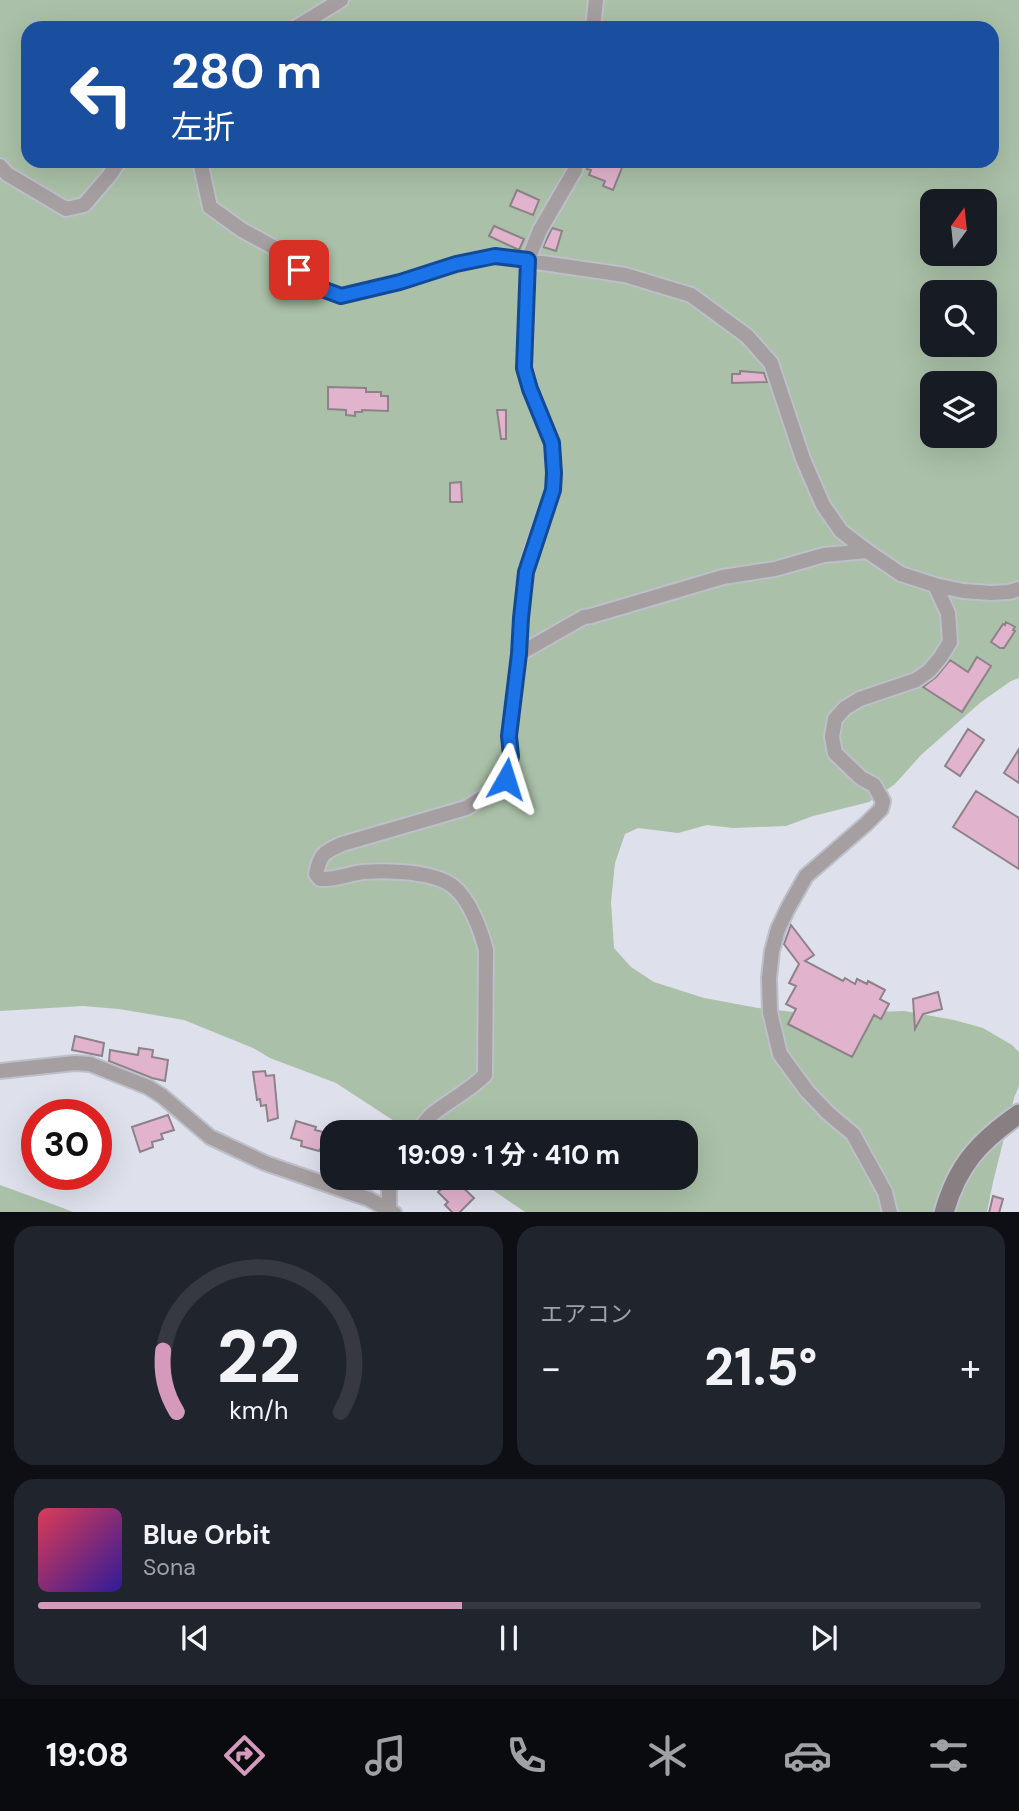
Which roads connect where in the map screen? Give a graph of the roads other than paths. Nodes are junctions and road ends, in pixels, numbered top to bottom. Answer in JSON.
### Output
{"nodes":[{"id":1,"x":341,"y":0,"type":"edge"},
{"id":2,"x":596,"y":0,"type":"edge"},
{"id":3,"x":306,"y":21,"type":"edge"},
{"id":4,"x":594,"y":21,"type":"edge"},
{"id":5,"x":0,"y":166,"type":"edge"},
{"id":6,"x":114,"y":168,"type":"edge"},
{"id":7,"x":202,"y":168,"type":"edge"},
{"id":8,"x":575,"y":168,"type":"edge"},
{"id":9,"x":528,"y":260,"type":"junction"},
{"id":10,"x":867,"y":551,"type":"junction"},
{"id":11,"x":935,"y":585,"type":"junction"},
{"id":12,"x":1019,"y":589,"type":"edge"},
{"id":13,"x":519,"y":654,"type":"junction"},
{"id":14,"x":0,"y":1071,"type":"edge"},
{"id":15,"x":1019,"y":1114,"type":"edge"},
{"id":16,"x":427,"y":1120,"type":"edge"},
{"id":17,"x":390,"y":1190,"type":"edge"},
{"id":18,"x":392,"y":1211,"type":"edge"},
{"id":19,"x":890,"y":1212,"type":"edge"},
{"id":20,"x":944,"y":1212,"type":"edge"}],
"edges":[{"from":1,"to":3,"type":"street"},
{"from":2,"to":4,"type":"street"},
{"from":5,"to":6,"type":"street"},
{"from":7,"to":9,"type":"street"},
{"from":8,"to":9,"type":"street"},
{"from":9,"to":10,"type":"street"},
{"from":9,"to":13,"type":"street"},
{"from":10,"to":11,"type":"street"},
{"from":10,"to":13,"type":"street"},
{"from":11,"to":12,"type":"street"},
{"from":11,"to":19,"type":"street"},
{"from":13,"to":16,"type":"street"},
{"from":14,"to":18,"type":"street"},
{"from":15,"to":20,"type":"main road"},
{"from":17,"to":18,"type":"street"}]}
